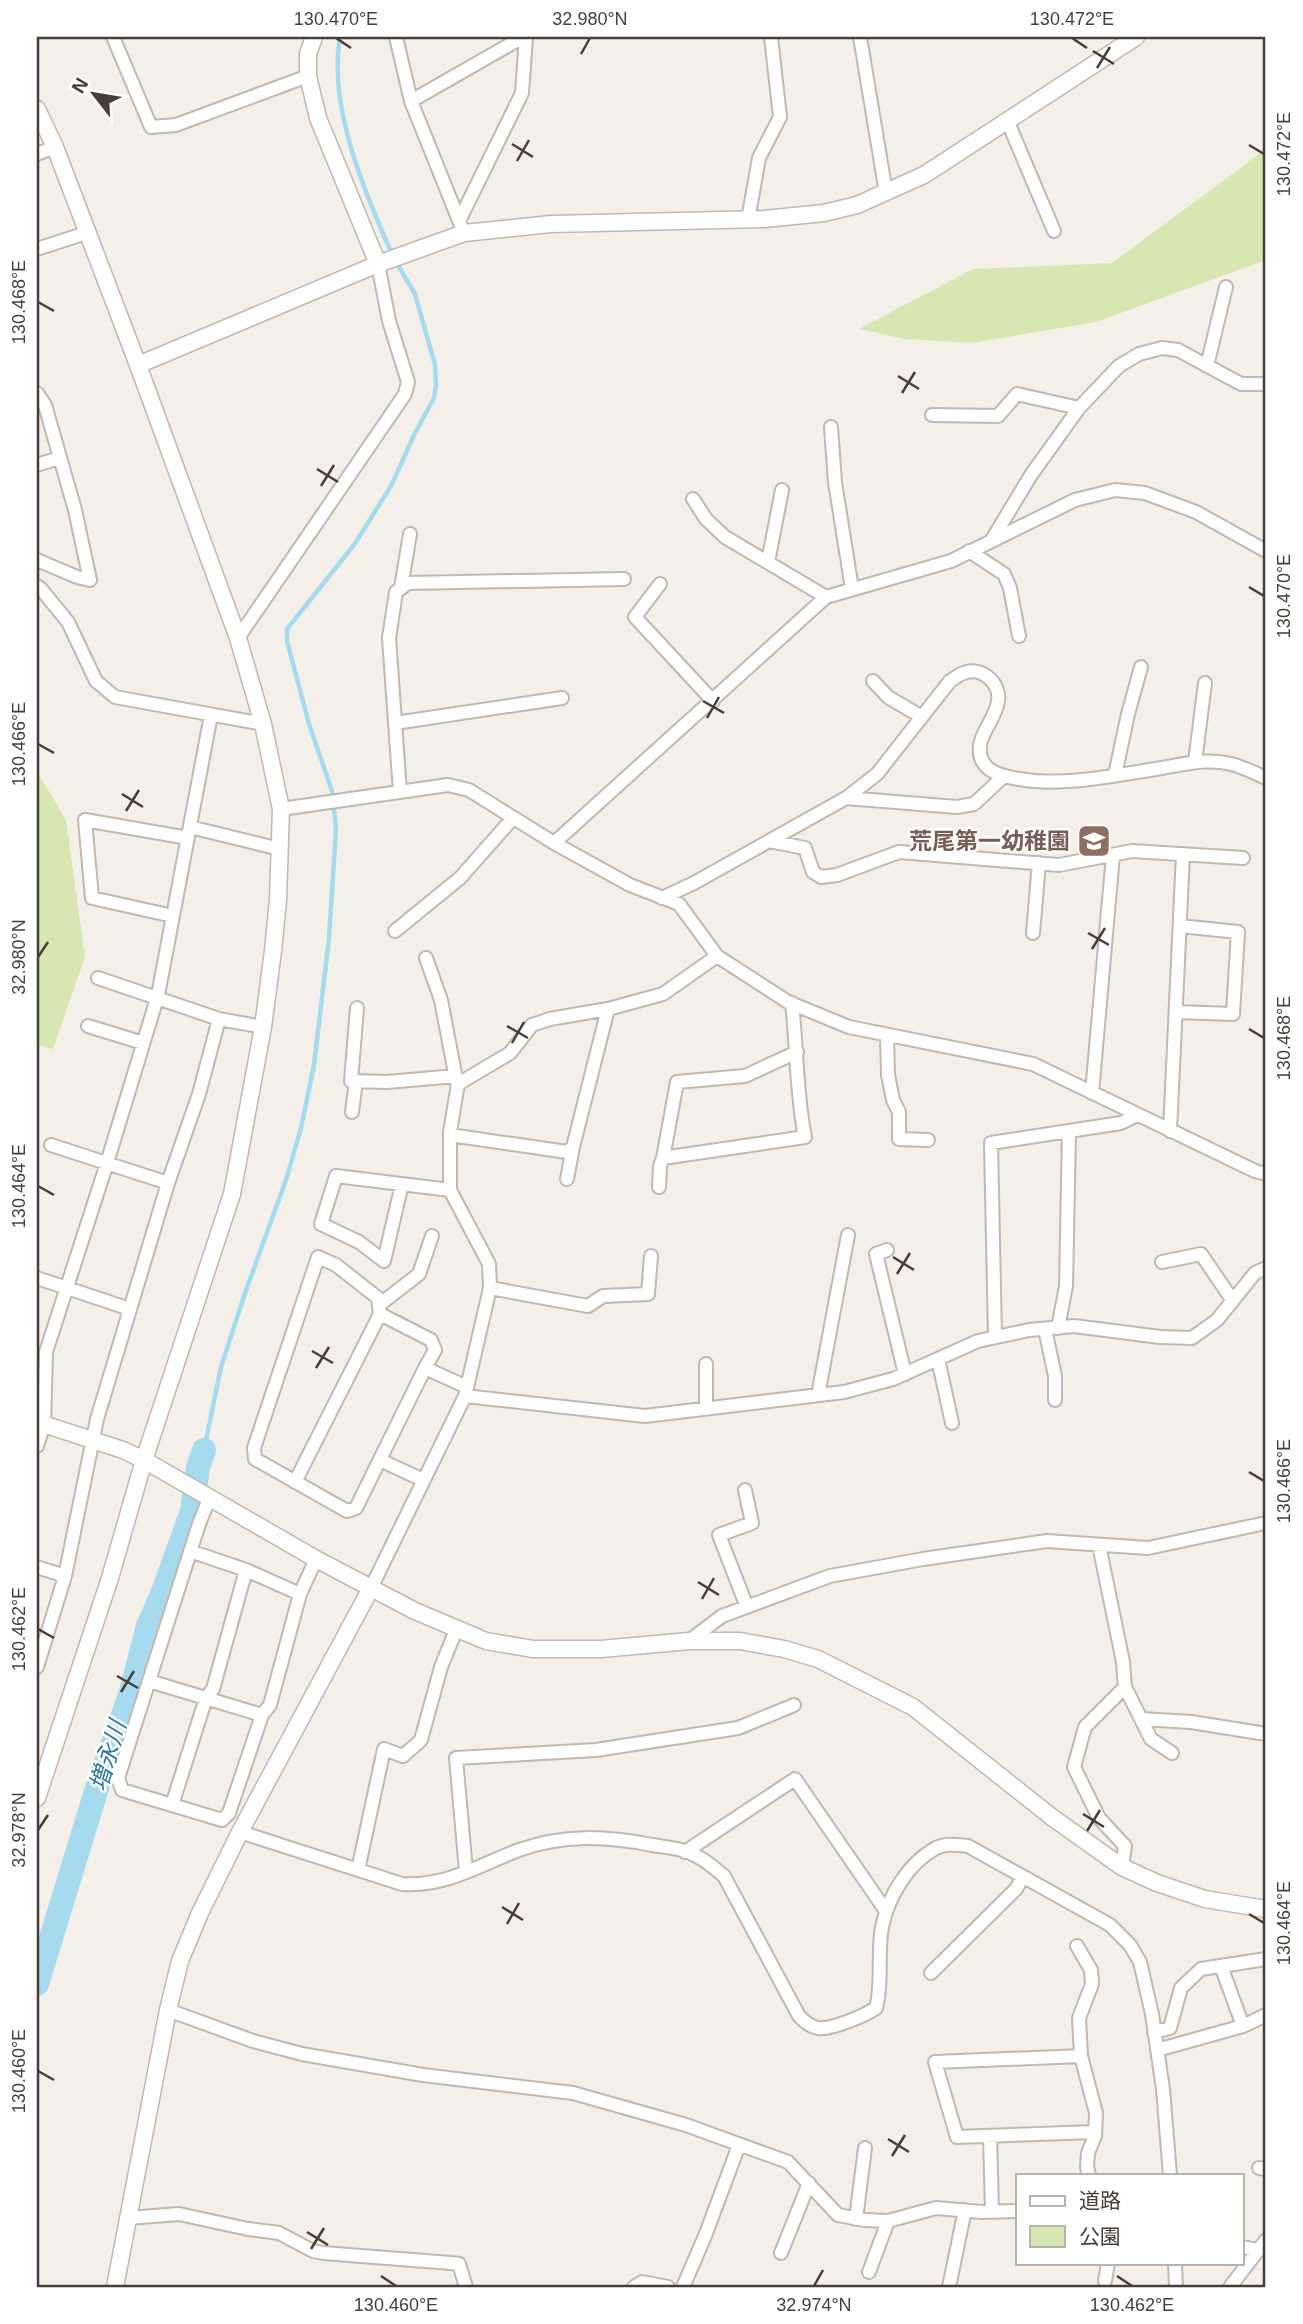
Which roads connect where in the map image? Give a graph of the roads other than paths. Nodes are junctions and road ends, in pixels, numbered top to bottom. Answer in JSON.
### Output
{"nodes":[{"id":1,"x":113,"y":37,"type":"edge"},
{"id":2,"x":314,"y":37,"type":"edge"},
{"id":3,"x":396,"y":37,"type":"edge"},
{"id":4,"x":524,"y":37,"type":"edge"},
{"id":5,"x":771,"y":37,"type":"edge"},
{"id":6,"x":860,"y":37,"type":"edge"},
{"id":7,"x":1136,"y":37,"type":"edge"},
{"id":8,"x":308,"y":76,"type":"junction"},
{"id":9,"x":411,"y":101,"type":"junction"},
{"id":10,"x":37,"y":109,"type":"edge"},
{"id":11,"x":1007,"y":120,"type":"junction"},
{"id":12,"x":55,"y":147,"type":"junction"},
{"id":13,"x":37,"y":154,"type":"edge"},
{"id":14,"x":886,"y":193,"type":"junction"},
{"id":15,"x":748,"y":220,"type":"junction"},
{"id":16,"x":462,"y":227,"type":"junction"},
{"id":17,"x":1054,"y":230,"type":"dead end"},
{"id":18,"x":86,"y":233,"type":"junction"},
{"id":19,"x":37,"y":249,"type":"edge"},
{"id":20,"x":380,"y":263,"type":"junction"},
{"id":21,"x":1226,"y":287,"type":"dead end"},
{"id":22,"x":138,"y":365,"type":"junction"},
{"id":23,"x":1207,"y":366,"type":"junction"},
{"id":24,"x":1266,"y":384,"type":"edge"},
{"id":25,"x":37,"y":393,"type":"edge"},
{"id":26,"x":1079,"y":408,"type":"junction"},
{"id":27,"x":932,"y":415,"type":"dead end"},
{"id":28,"x":831,"y":427,"type":"dead end"},
{"id":29,"x":59,"y":458,"type":"junction"},
{"id":30,"x":37,"y":465,"type":"edge"},
{"id":31,"x":782,"y":491,"type":"dead end"},
{"id":32,"x":693,"y":499,"type":"dead end"},
{"id":33,"x":410,"y":534,"type":"dead end"},
{"id":34,"x":992,"y":539,"type":"junction"},
{"id":35,"x":969,"y":551,"type":"junction"},
{"id":36,"x":1266,"y":551,"type":"edge"},
{"id":37,"x":37,"y":560,"type":"edge"},
{"id":38,"x":768,"y":562,"type":"junction"},
{"id":39,"x":624,"y":579,"type":"dead end"},
{"id":40,"x":660,"y":584,"type":"dead end"},
{"id":41,"x":37,"y":586,"type":"edge"},
{"id":42,"x":401,"y":588,"type":"junction"},
{"id":43,"x":852,"y":589,"type":"junction"},
{"id":44,"x":826,"y":597,"type":"junction"},
{"id":45,"x":1019,"y":636,"type":"dead end"},
{"id":46,"x":238,"y":638,"type":"junction"},
{"id":47,"x":1141,"y":667,"type":"dead end"},
{"id":48,"x":873,"y":681,"type":"dead end"},
{"id":49,"x":1205,"y":683,"type":"dead end"},
{"id":50,"x":562,"y":698,"type":"dead end"},
{"id":51,"x":713,"y":701,"type":"junction"},
{"id":52,"x":211,"y":715,"type":"junction"},
{"id":53,"x":922,"y":717,"type":"junction"},
{"id":54,"x":395,"y":723,"type":"junction"},
{"id":55,"x":263,"y":724,"type":"junction"},
{"id":56,"x":1195,"y":762,"type":"junction"},
{"id":57,"x":1115,"y":775,"type":"junction"},
{"id":58,"x":1003,"y":777,"type":"junction"},
{"id":59,"x":1266,"y":778,"type":"edge"},
{"id":60,"x":400,"y":792,"type":"junction"},
{"id":61,"x":846,"y":798,"type":"junction"},
{"id":62,"x":281,"y":809,"type":"junction"},
{"id":63,"x":513,"y":818,"type":"junction"},
{"id":64,"x":189,"y":832,"type":"junction"},
{"id":65,"x":769,"y":841,"type":"junction"},
{"id":66,"x":554,"y":843,"type":"junction"},
{"id":67,"x":280,"y":849,"type":"junction"},
{"id":68,"x":1183,"y":854,"type":"junction"},
{"id":69,"x":1113,"y":855,"type":"junction"},
{"id":70,"x":1243,"y":858,"type":"dead end"},
{"id":71,"x":1039,"y":863,"type":"junction"},
{"id":72,"x":662,"y":898,"type":"junction"},
{"id":73,"x":173,"y":916,"type":"junction"},
{"id":74,"x":1180,"y":926,"type":"junction"},
{"id":75,"x":395,"y":931,"type":"dead end"},
{"id":76,"x":1033,"y":933,"type":"dead end"},
{"id":77,"x":717,"y":956,"type":"junction"},
{"id":78,"x":426,"y":958,"type":"dead end"},
{"id":79,"x":98,"y":978,"type":"dead end"},
{"id":80,"x":157,"y":998,"type":"junction"},
{"id":81,"x":792,"y":1003,"type":"junction"},
{"id":82,"x":357,"y":1008,"type":"dead end"},
{"id":83,"x":608,"y":1010,"type":"junction"},
{"id":84,"x":1176,"y":1012,"type":"junction"},
{"id":85,"x":219,"y":1019,"type":"junction"},
{"id":86,"x":88,"y":1026,"type":"dead end"},
{"id":87,"x":263,"y":1027,"type":"junction"},
{"id":88,"x":887,"y":1035,"type":"junction"},
{"id":89,"x":143,"y":1043,"type":"junction"},
{"id":90,"x":797,"y":1052,"type":"junction"},
{"id":91,"x":457,"y":1080,"type":"junction"},
{"id":92,"x":356,"y":1081,"type":"junction"},
{"id":93,"x":1092,"y":1093,"type":"junction"},
{"id":94,"x":352,"y":1112,"type":"dead end"},
{"id":95,"x":1137,"y":1115,"type":"junction"},
{"id":96,"x":1170,"y":1130,"type":"junction"},
{"id":97,"x":1069,"y":1131,"type":"junction"},
{"id":98,"x":450,"y":1135,"type":"junction"},
{"id":99,"x":928,"y":1140,"type":"dead end"},
{"id":100,"x":51,"y":1145,"type":"dead end"},
{"id":101,"x":573,"y":1147,"type":"junction"},
{"id":102,"x":663,"y":1158,"type":"junction"},
{"id":103,"x":107,"y":1163,"type":"junction"},
{"id":104,"x":1266,"y":1174,"type":"edge"},
{"id":105,"x":567,"y":1179,"type":"dead end"},
{"id":106,"x":168,"y":1183,"type":"junction"},
{"id":107,"x":402,"y":1184,"type":"junction"},
{"id":108,"x":659,"y":1187,"type":"dead end"},
{"id":109,"x":450,"y":1190,"type":"junction"},
{"id":110,"x":848,"y":1235,"type":"dead end"},
{"id":111,"x":432,"y":1237,"type":"dead end"},
{"id":112,"x":875,"y":1254,"type":"dead end"},
{"id":113,"x":651,"y":1256,"type":"dead end"},
{"id":114,"x":1162,"y":1262,"type":"dead end"},
{"id":115,"x":1266,"y":1268,"type":"edge"},
{"id":116,"x":37,"y":1278,"type":"edge"},
{"id":117,"x":67,"y":1288,"type":"junction"},
{"id":118,"x":490,"y":1288,"type":"junction"},
{"id":119,"x":1233,"y":1301,"type":"junction"},
{"id":120,"x":130,"y":1309,"type":"junction"},
{"id":121,"x":379,"y":1310,"type":"junction"},
{"id":122,"x":1051,"y":1328,"type":"junction"},
{"id":123,"x":995,"y":1338,"type":"junction"},
{"id":124,"x":938,"y":1359,"type":"junction"},
{"id":125,"x":706,"y":1364,"type":"dead end"},
{"id":126,"x":425,"y":1368,"type":"junction"},
{"id":127,"x":905,"y":1374,"type":"junction"},
{"id":128,"x":466,"y":1391,"type":"junction"},
{"id":129,"x":818,"y":1395,"type":"junction"},
{"id":130,"x":1055,"y":1401,"type":"dead end"},
{"id":131,"x":706,"y":1408,"type":"junction"},
{"id":132,"x":40,"y":1423,"type":"edge"},
{"id":133,"x":953,"y":1423,"type":"dead end"},
{"id":134,"x":93,"y":1441,"type":"junction"},
{"id":135,"x":37,"y":1446,"type":"edge"},
{"id":136,"x":144,"y":1460,"type":"junction"},
{"id":137,"x":380,"y":1460,"type":"junction"},
{"id":138,"x":423,"y":1480,"type":"junction"},
{"id":139,"x":295,"y":1482,"type":"junction"},
{"id":140,"x":746,"y":1490,"type":"dead end"},
{"id":141,"x":209,"y":1499,"type":"junction"},
{"id":142,"x":1266,"y":1522,"type":"edge"},
{"id":143,"x":1099,"y":1545,"type":"junction"},
{"id":144,"x":190,"y":1551,"type":"junction"},
{"id":145,"x":316,"y":1559,"type":"junction"},
{"id":146,"x":37,"y":1567,"type":"edge"},
{"id":147,"x":246,"y":1570,"type":"junction"},
{"id":148,"x":65,"y":1576,"type":"junction"},
{"id":149,"x":371,"y":1588,"type":"junction"},
{"id":150,"x":300,"y":1594,"type":"junction"},
{"id":151,"x":747,"y":1607,"type":"junction"},
{"id":152,"x":456,"y":1630,"type":"junction"},
{"id":153,"x":689,"y":1641,"type":"junction"},
{"id":154,"x":37,"y":1667,"type":"edge"},
{"id":155,"x":149,"y":1681,"type":"junction"},
{"id":156,"x":1125,"y":1687,"type":"junction"},
{"id":157,"x":206,"y":1698,"type":"junction"},
{"id":158,"x":794,"y":1705,"type":"dead end"},
{"id":159,"x":262,"y":1715,"type":"junction"},
{"id":160,"x":1141,"y":1719,"type":"junction"},
{"id":161,"x":1266,"y":1734,"type":"edge"},
{"id":162,"x":1172,"y":1753,"type":"dead end"},
{"id":163,"x":37,"y":1798,"type":"edge"},
{"id":164,"x":172,"y":1805,"type":"junction"},
{"id":165,"x":240,"y":1832,"type":"junction"},
{"id":166,"x":685,"y":1852,"type":"junction"},
{"id":167,"x":1122,"y":1867,"type":"junction"},
{"id":168,"x":358,"y":1870,"type":"junction"},
{"id":169,"x":466,"y":1871,"type":"junction"},
{"id":170,"x":1023,"y":1877,"type":"junction"},
{"id":171,"x":1266,"y":1909,"type":"edge"},
{"id":172,"x":887,"y":1911,"type":"junction"},
{"id":173,"x":1077,"y":1946,"type":"dead end"},
{"id":174,"x":1266,"y":1959,"type":"edge"},
{"id":175,"x":1221,"y":1966,"type":"junction"},
{"id":176,"x":931,"y":1973,"type":"dead end"},
{"id":177,"x":168,"y":2010,"type":"junction"},
{"id":178,"x":1266,"y":2015,"type":"edge"},
{"id":179,"x":1243,"y":2026,"type":"junction"},
{"id":180,"x":1154,"y":2032,"type":"junction"},
{"id":181,"x":1157,"y":2050,"type":"junction"},
{"id":182,"x":1081,"y":2056,"type":"junction"},
{"id":183,"x":1095,"y":2132,"type":"junction"},
{"id":184,"x":990,"y":2136,"type":"junction"},
{"id":185,"x":739,"y":2145,"type":"junction"},
{"id":186,"x":865,"y":2148,"type":"dead end"},
{"id":187,"x":1089,"y":2174,"type":"edge"},
{"id":188,"x":1171,"y":2174,"type":"edge"},
{"id":189,"x":808,"y":2183,"type":"junction"},
{"id":190,"x":965,"y":2210,"type":"junction"},
{"id":191,"x":1016,"y":2211,"type":"edge"},
{"id":192,"x":992,"y":2212,"type":"junction"},
{"id":193,"x":128,"y":2218,"type":"junction"},
{"id":194,"x":856,"y":2219,"type":"junction"},
{"id":195,"x":888,"y":2221,"type":"junction"},
{"id":196,"x":1262,"y":2245,"type":"edge"},
{"id":197,"x":1244,"y":2247,"type":"edge"},
{"id":198,"x":781,"y":2253,"type":"dead end"},
{"id":199,"x":1108,"y":2264,"type":"edge"},
{"id":200,"x":1175,"y":2264,"type":"edge"},
{"id":201,"x":869,"y":2272,"type":"dead end"},
{"id":202,"x":1105,"y":2281,"type":"dead end"},
{"id":203,"x":115,"y":2287,"type":"edge"},
{"id":204,"x":466,"y":2287,"type":"edge"},
{"id":205,"x":634,"y":2287,"type":"edge"},
{"id":206,"x":668,"y":2287,"type":"edge"},
{"id":207,"x":683,"y":2287,"type":"edge"},
{"id":208,"x":949,"y":2287,"type":"edge"},
{"id":209,"x":1176,"y":2287,"type":"edge"},
{"id":210,"x":1230,"y":2287,"type":"edge"}],
"edges":[{"from":1,"to":8,"type":"street"},
{"from":2,"to":8,"type":"street"},
{"from":3,"to":9,"type":"street"},
{"from":4,"to":9,"type":"street"},
{"from":4,"to":16,"type":"street"},
{"from":5,"to":15,"type":"street"},
{"from":6,"to":14,"type":"street"},
{"from":7,"to":11,"type":"street"},
{"from":8,"to":20,"type":"street"},
{"from":9,"to":16,"type":"street"},
{"from":10,"to":12,"type":"street"},
{"from":11,"to":14,"type":"street"},
{"from":11,"to":17,"type":"street"},
{"from":12,"to":13,"type":"street"},
{"from":12,"to":18,"type":"street"},
{"from":14,"to":15,"type":"street"},
{"from":15,"to":16,"type":"street"},
{"from":16,"to":20,"type":"street"},
{"from":18,"to":19,"type":"street"},
{"from":18,"to":22,"type":"street"},
{"from":20,"to":22,"type":"street"},
{"from":20,"to":46,"type":"street"},
{"from":21,"to":23,"type":"street"},
{"from":22,"to":46,"type":"street"},
{"from":23,"to":24,"type":"street"},
{"from":23,"to":26,"type":"street"},
{"from":25,"to":29,"type":"street"},
{"from":26,"to":27,"type":"street"},
{"from":26,"to":34,"type":"street"},
{"from":28,"to":43,"type":"street"},
{"from":29,"to":30,"type":"street"},
{"from":29,"to":37,"type":"street"},
{"from":31,"to":38,"type":"street"},
{"from":32,"to":38,"type":"street"},
{"from":33,"to":42,"type":"street"},
{"from":34,"to":35,"type":"street"},
{"from":34,"to":36,"type":"street"},
{"from":35,"to":43,"type":"street"},
{"from":35,"to":45,"type":"street"},
{"from":38,"to":44,"type":"street"},
{"from":39,"to":42,"type":"street"},
{"from":40,"to":51,"type":"street"},
{"from":41,"to":52,"type":"street"},
{"from":42,"to":54,"type":"street"},
{"from":43,"to":44,"type":"street"},
{"from":44,"to":51,"type":"street"},
{"from":46,"to":55,"type":"street"},
{"from":47,"to":57,"type":"street"},
{"from":48,"to":53,"type":"street"},
{"from":49,"to":56,"type":"street"},
{"from":50,"to":54,"type":"street"},
{"from":51,"to":66,"type":"street"},
{"from":52,"to":55,"type":"street"},
{"from":52,"to":64,"type":"street"},
{"from":53,"to":58,"type":"street"},
{"from":53,"to":61,"type":"street"},
{"from":54,"to":60,"type":"street"},
{"from":55,"to":62,"type":"street"},
{"from":56,"to":57,"type":"street"},
{"from":56,"to":59,"type":"street"},
{"from":57,"to":58,"type":"street"},
{"from":58,"to":61,"type":"street"},
{"from":60,"to":62,"type":"street"},
{"from":60,"to":63,"type":"street"},
{"from":61,"to":65,"type":"street"},
{"from":62,"to":67,"type":"street"},
{"from":63,"to":66,"type":"street"},
{"from":63,"to":75,"type":"street"},
{"from":64,"to":67,"type":"street"},
{"from":64,"to":73,"type":"street"},
{"from":64,"to":73,"type":"street"},
{"from":65,"to":71,"type":"street"},
{"from":65,"to":72,"type":"street"},
{"from":66,"to":72,"type":"street"},
{"from":67,"to":87,"type":"street"},
{"from":68,"to":69,"type":"street"},
{"from":68,"to":70,"type":"street"},
{"from":68,"to":74,"type":"street"},
{"from":69,"to":71,"type":"street"},
{"from":69,"to":93,"type":"street"},
{"from":71,"to":76,"type":"street"},
{"from":72,"to":77,"type":"street"},
{"from":73,"to":80,"type":"street"},
{"from":74,"to":84,"type":"street"},
{"from":74,"to":84,"type":"street"},
{"from":77,"to":81,"type":"street"},
{"from":77,"to":83,"type":"street"},
{"from":78,"to":91,"type":"street"},
{"from":79,"to":80,"type":"street"},
{"from":80,"to":85,"type":"street"},
{"from":80,"to":89,"type":"street"},
{"from":81,"to":88,"type":"street"},
{"from":81,"to":90,"type":"street"},
{"from":82,"to":92,"type":"street"},
{"from":83,"to":91,"type":"street"},
{"from":83,"to":101,"type":"street"},
{"from":84,"to":96,"type":"street"},
{"from":85,"to":87,"type":"street"},
{"from":85,"to":106,"type":"street"},
{"from":86,"to":89,"type":"street"},
{"from":87,"to":136,"type":"street"},
{"from":88,"to":93,"type":"street"},
{"from":88,"to":99,"type":"street"},
{"from":89,"to":103,"type":"street"},
{"from":90,"to":102,"type":"street"},
{"from":90,"to":102,"type":"street"},
{"from":91,"to":92,"type":"street"},
{"from":91,"to":98,"type":"street"},
{"from":92,"to":94,"type":"street"},
{"from":93,"to":95,"type":"street"},
{"from":95,"to":96,"type":"street"},
{"from":95,"to":97,"type":"street"},
{"from":96,"to":104,"type":"street"},
{"from":97,"to":122,"type":"street"},
{"from":97,"to":123,"type":"street"},
{"from":98,"to":101,"type":"street"},
{"from":98,"to":109,"type":"street"},
{"from":100,"to":103,"type":"street"},
{"from":101,"to":105,"type":"street"},
{"from":102,"to":108,"type":"street"},
{"from":103,"to":106,"type":"street"},
{"from":103,"to":117,"type":"street"},
{"from":106,"to":120,"type":"street"},
{"from":107,"to":107,"type":"street"},
{"from":107,"to":109,"type":"street"},
{"from":109,"to":118,"type":"street"},
{"from":110,"to":129,"type":"street"},
{"from":111,"to":121,"type":"street"},
{"from":112,"to":127,"type":"street"},
{"from":113,"to":118,"type":"street"},
{"from":114,"to":119,"type":"street"},
{"from":115,"to":119,"type":"street"},
{"from":116,"to":117,"type":"street"},
{"from":117,"to":120,"type":"street"},
{"from":117,"to":132,"type":"street"},
{"from":118,"to":128,"type":"street"},
{"from":119,"to":122,"type":"street"},
{"from":120,"to":134,"type":"street"},
{"from":121,"to":126,"type":"street"},
{"from":121,"to":139,"type":"street"},
{"from":121,"to":139,"type":"street"},
{"from":122,"to":123,"type":"street"},
{"from":122,"to":130,"type":"street"},
{"from":123,"to":124,"type":"street"},
{"from":124,"to":127,"type":"street"},
{"from":124,"to":133,"type":"street"},
{"from":125,"to":131,"type":"street"},
{"from":126,"to":128,"type":"street"},
{"from":126,"to":137,"type":"street"},
{"from":127,"to":129,"type":"street"},
{"from":128,"to":131,"type":"street"},
{"from":128,"to":138,"type":"street"},
{"from":129,"to":131,"type":"street"},
{"from":132,"to":134,"type":"street"},
{"from":132,"to":135,"type":"street"},
{"from":134,"to":136,"type":"street"},
{"from":134,"to":148,"type":"street"},
{"from":136,"to":141,"type":"street"},
{"from":136,"to":163,"type":"street"},
{"from":137,"to":138,"type":"street"},
{"from":137,"to":139,"type":"street"},
{"from":138,"to":149,"type":"street"},
{"from":140,"to":151,"type":"street"},
{"from":141,"to":144,"type":"street"},
{"from":141,"to":145,"type":"street"},
{"from":142,"to":143,"type":"street"},
{"from":143,"to":151,"type":"street"},
{"from":143,"to":156,"type":"street"},
{"from":144,"to":147,"type":"street"},
{"from":144,"to":155,"type":"street"},
{"from":145,"to":149,"type":"street"},
{"from":145,"to":150,"type":"street"},
{"from":146,"to":148,"type":"street"},
{"from":147,"to":150,"type":"street"},
{"from":147,"to":157,"type":"street"},
{"from":148,"to":154,"type":"street"},
{"from":149,"to":152,"type":"street"},
{"from":149,"to":165,"type":"street"},
{"from":150,"to":159,"type":"street"},
{"from":151,"to":153,"type":"street"},
{"from":152,"to":153,"type":"street"},
{"from":152,"to":168,"type":"street"},
{"from":153,"to":167,"type":"street"},
{"from":155,"to":157,"type":"street"},
{"from":155,"to":164,"type":"street"},
{"from":156,"to":160,"type":"street"},
{"from":156,"to":167,"type":"street"},
{"from":157,"to":159,"type":"street"},
{"from":157,"to":164,"type":"street"},
{"from":158,"to":169,"type":"street"},
{"from":159,"to":164,"type":"street"},
{"from":160,"to":161,"type":"street"},
{"from":160,"to":162,"type":"street"},
{"from":165,"to":168,"type":"street"},
{"from":165,"to":177,"type":"street"},
{"from":166,"to":169,"type":"street"},
{"from":166,"to":172,"type":"street"},
{"from":166,"to":172,"type":"street"},
{"from":167,"to":171,"type":"street"},
{"from":168,"to":169,"type":"street"},
{"from":170,"to":172,"type":"street"},
{"from":170,"to":176,"type":"street"},
{"from":170,"to":180,"type":"street"},
{"from":173,"to":182,"type":"street"},
{"from":174,"to":175,"type":"street"},
{"from":175,"to":179,"type":"street"},
{"from":175,"to":180,"type":"street"},
{"from":177,"to":185,"type":"street"},
{"from":177,"to":193,"type":"street"},
{"from":178,"to":179,"type":"street"},
{"from":179,"to":181,"type":"street"},
{"from":180,"to":181,"type":"street"},
{"from":181,"to":188,"type":"street"},
{"from":182,"to":183,"type":"street"},
{"from":182,"to":184,"type":"street"},
{"from":183,"to":184,"type":"street"},
{"from":183,"to":187,"type":"street"},
{"from":184,"to":192,"type":"street"},
{"from":185,"to":189,"type":"street"},
{"from":185,"to":207,"type":"street"},
{"from":186,"to":194,"type":"street"},
{"from":189,"to":194,"type":"street"},
{"from":189,"to":198,"type":"street"},
{"from":190,"to":192,"type":"street"},
{"from":190,"to":195,"type":"street"},
{"from":190,"to":208,"type":"street"},
{"from":191,"to":192,"type":"street"},
{"from":193,"to":203,"type":"street"},
{"from":193,"to":204,"type":"street"},
{"from":194,"to":195,"type":"street"},
{"from":195,"to":201,"type":"street"},
{"from":196,"to":197,"type":"street"},
{"from":196,"to":210,"type":"street"},
{"from":199,"to":202,"type":"street"},
{"from":200,"to":209,"type":"street"},
{"from":205,"to":206,"type":"street"}]}
